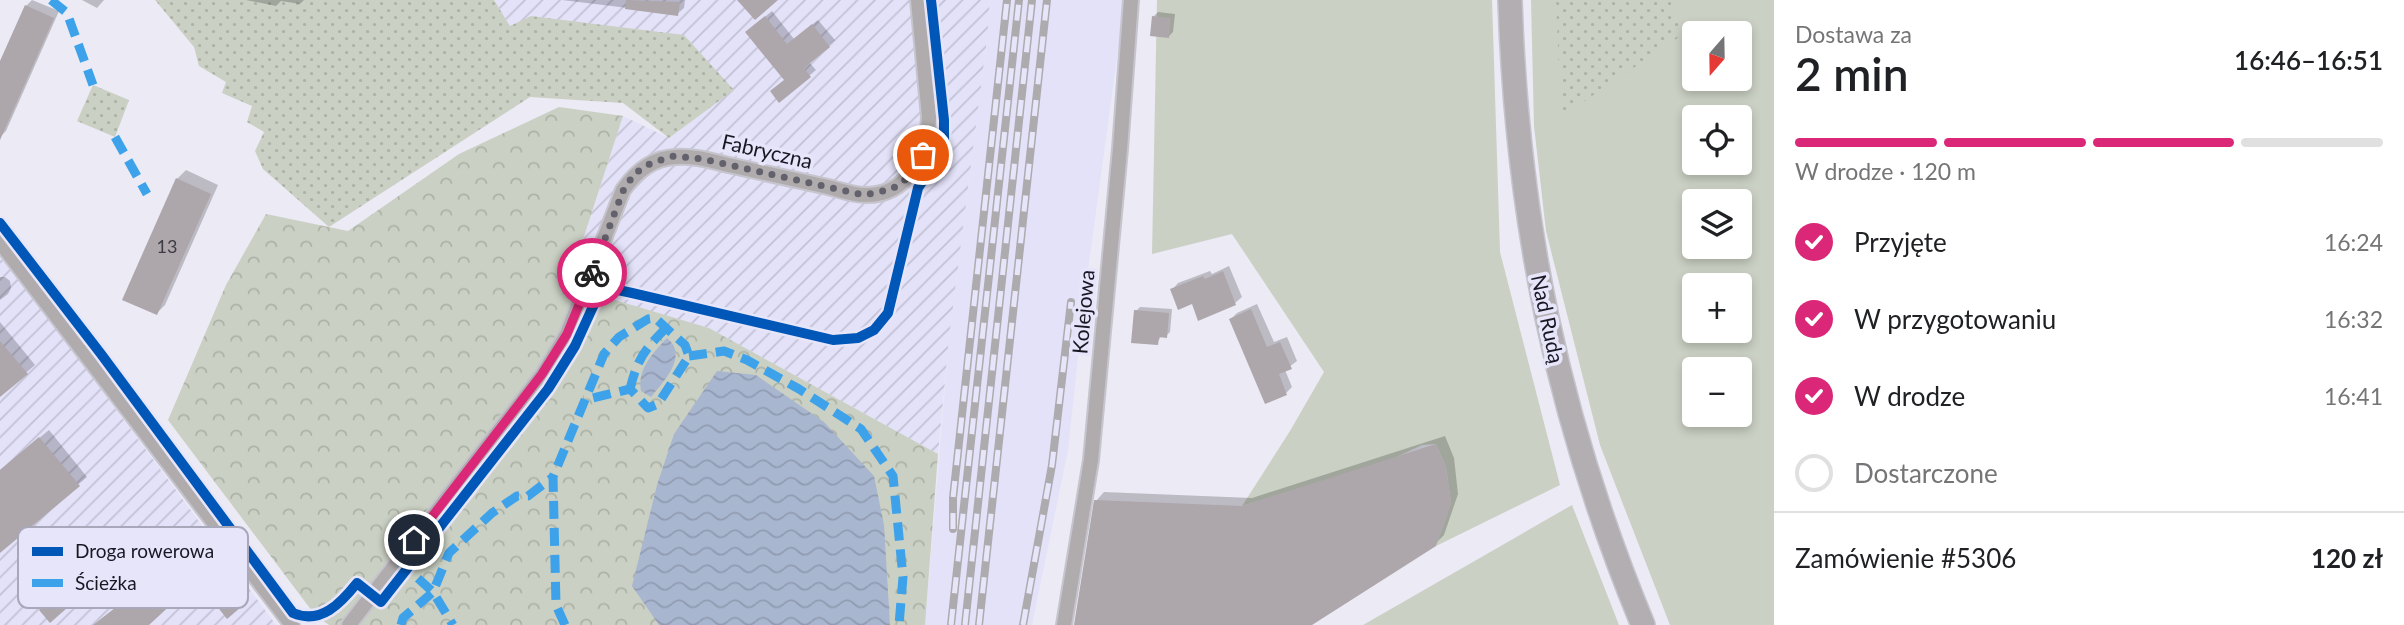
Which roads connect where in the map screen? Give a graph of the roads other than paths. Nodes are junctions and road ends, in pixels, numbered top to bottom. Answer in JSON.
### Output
{"nodes":[{"id":1,"x":918,"y":0,"type":"edge"},
{"id":2,"x":1131,"y":0,"type":"edge"},
{"id":3,"x":1510,"y":0,"type":"edge"},
{"id":4,"x":0,"y":242,"type":"edge"},
{"id":5,"x":217,"y":527,"type":"edge"},
{"id":6,"x":248,"y":567,"type":"edge"},
{"id":7,"x":292,"y":625,"type":"edge"},
{"id":8,"x":349,"y":625,"type":"edge"},
{"id":9,"x":1064,"y":625,"type":"edge"},
{"id":10,"x":1643,"y":625,"type":"edge"}],
"edges":[{"from":1,"to":8,"type":"street","name":"Fabryczna"},
{"from":2,"to":9,"type":"street","name":"Kolejowa"},
{"from":3,"to":10,"type":"main road","name":"Nad Rudą"},
{"from":4,"to":5,"type":"street"},
{"from":6,"to":7,"type":"street"}]}
